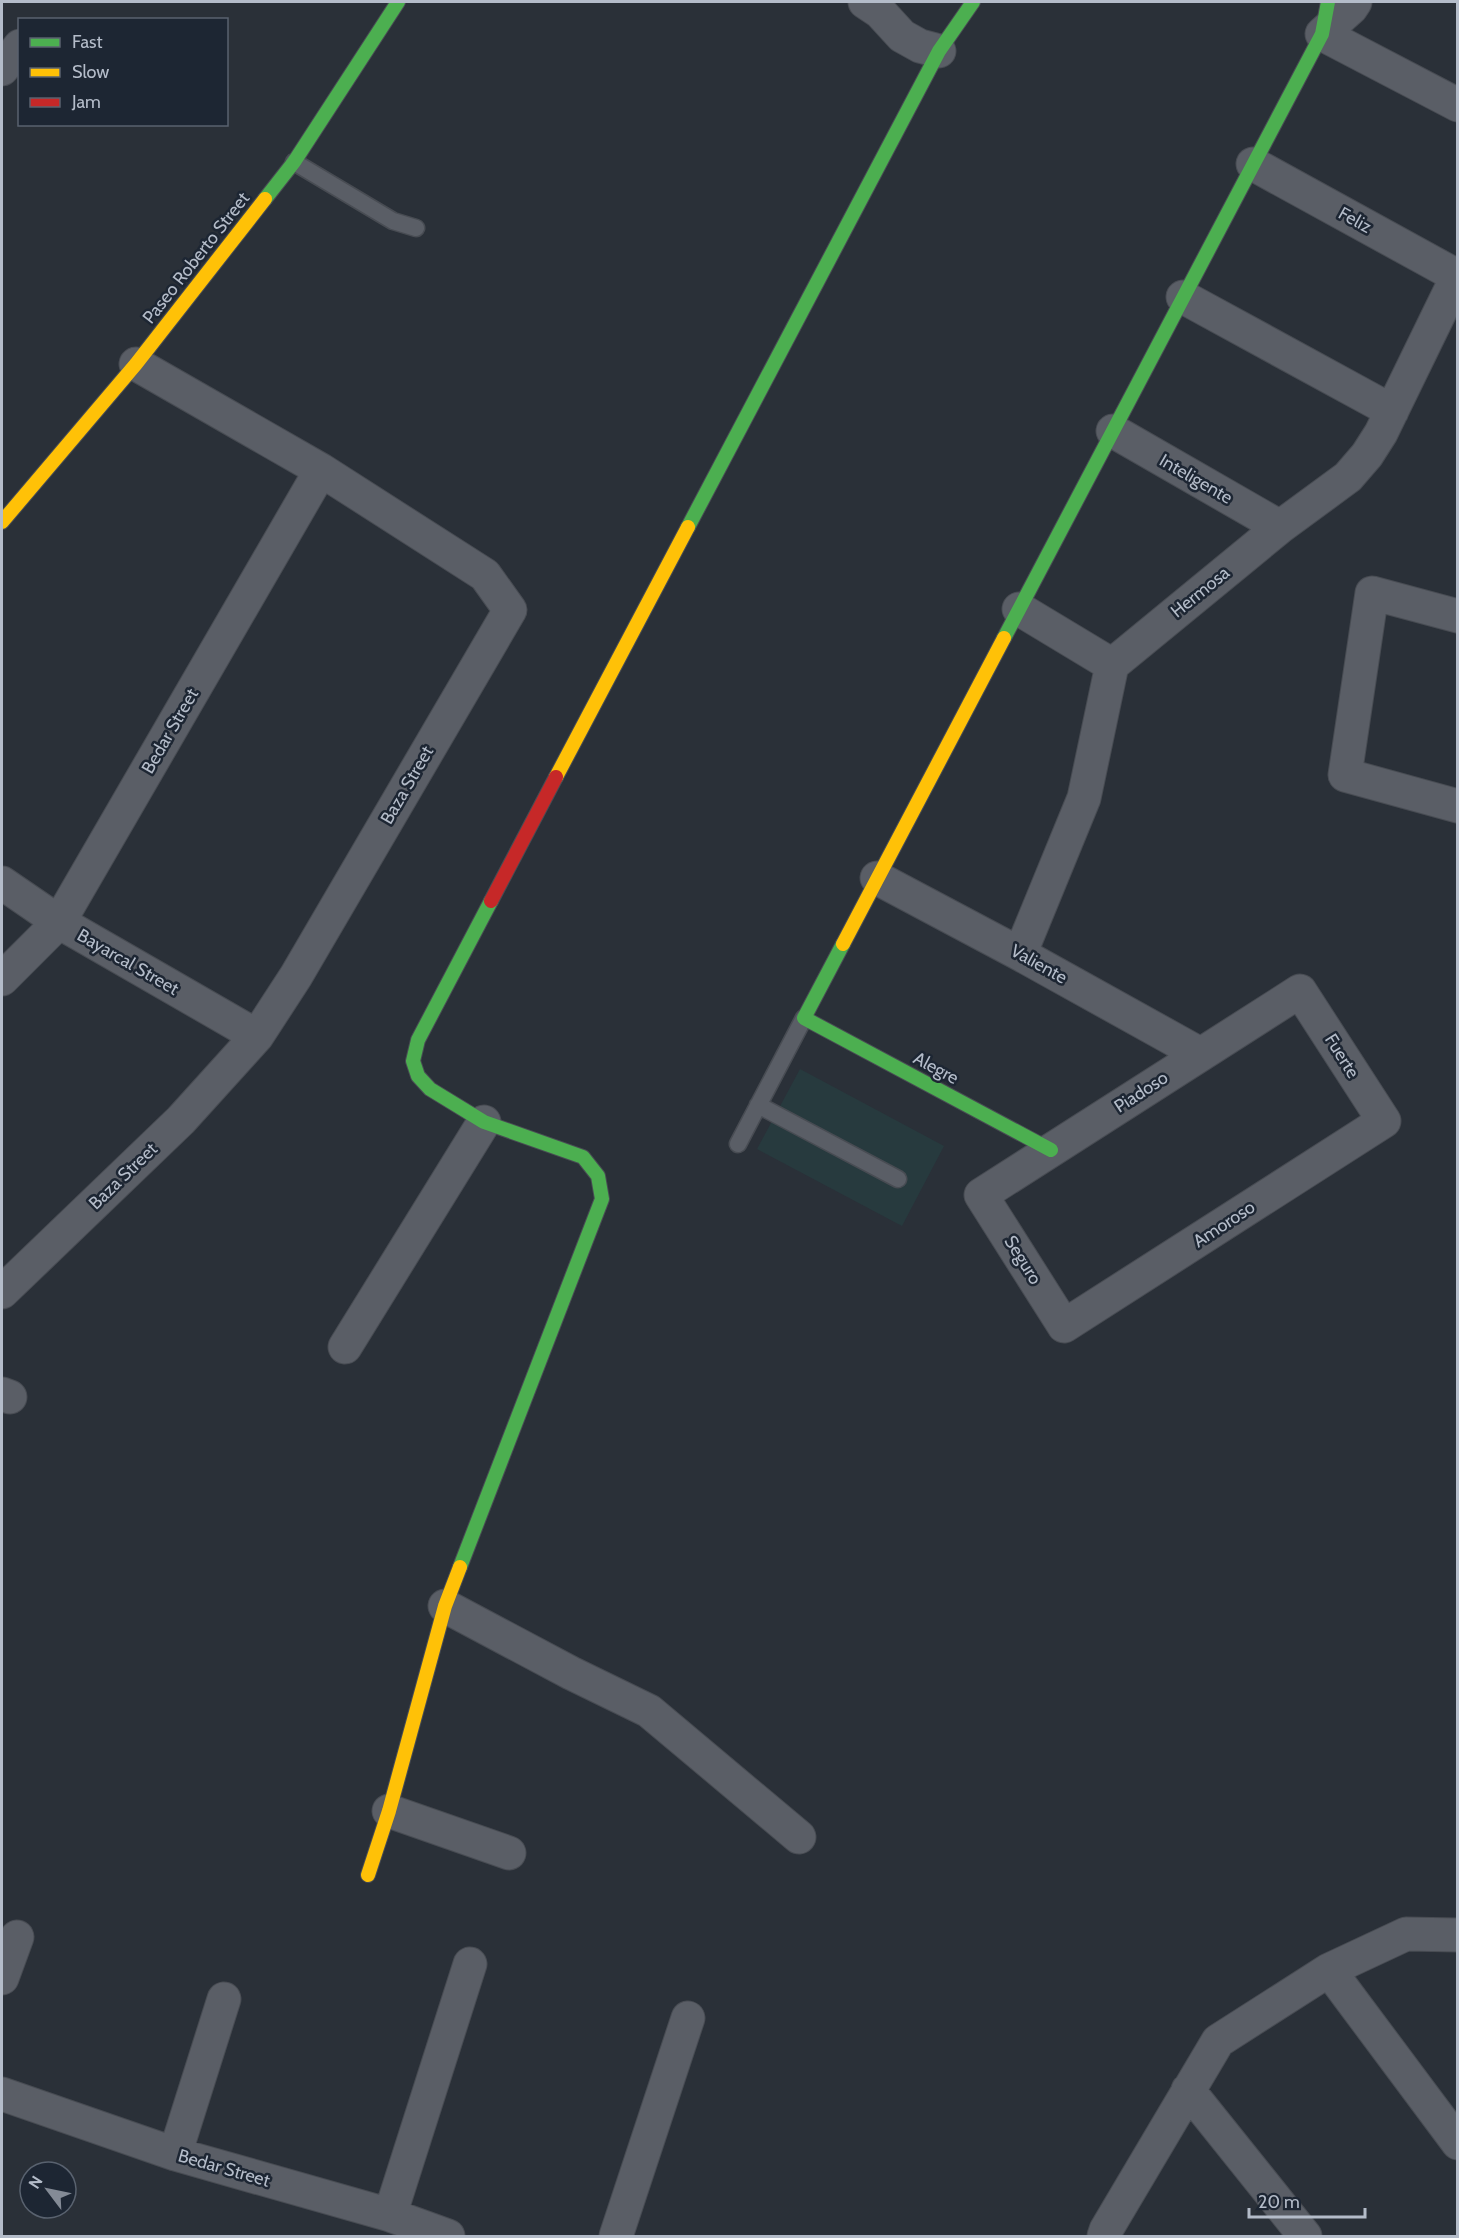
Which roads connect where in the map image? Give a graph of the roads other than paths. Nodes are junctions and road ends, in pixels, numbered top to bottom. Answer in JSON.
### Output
{"nodes":[{"id":1,"x":398,"y":2,"type":"edge"},
{"id":2,"x":865,"y":2,"type":"edge"},
{"id":3,"x":973,"y":2,"type":"edge"},
{"id":4,"x":1328,"y":2,"type":"edge"},
{"id":5,"x":1354,"y":2,"type":"edge"},
{"id":6,"x":1322,"y":33,"type":"junction"},
{"id":7,"x":18,"y":49,"type":"edge"},
{"id":8,"x":939,"y":51,"type":"junction"},
{"id":9,"x":2,"y":69,"type":"edge"},
{"id":10,"x":1458,"y":105,"type":"edge"},
{"id":11,"x":294,"y":162,"type":"junction"},
{"id":12,"x":1253,"y":164,"type":"junction"},
{"id":13,"x":417,"y":228,"type":"dead end"},
{"id":14,"x":1457,"y":275,"type":"edge"},
{"id":15,"x":1183,"y":297,"type":"junction"},
{"id":16,"x":136,"y":364,"type":"junction"},
{"id":17,"x":1392,"y":411,"type":"junction"},
{"id":18,"x":1113,"y":431,"type":"junction"},
{"id":19,"x":321,"y":470,"type":"junction"},
{"id":20,"x":2,"y":522,"type":"edge"},
{"id":21,"x":1280,"y":527,"type":"junction"},
{"id":22,"x":1019,"y":609,"type":"junction"},
{"id":23,"x":1458,"y":616,"type":"edge"},
{"id":24,"x":1112,"y":665,"type":"junction"},
{"id":25,"x":1458,"y":806,"type":"edge"},
{"id":26,"x":877,"y":878,"type":"junction"},
{"id":27,"x":2,"y":883,"type":"edge"},
{"id":28,"x":59,"y":922,"type":"junction"},
{"id":29,"x":1020,"y":954,"type":"junction"},
{"id":30,"x":2,"y":979,"type":"edge"},
{"id":31,"x":1300,"y":991,"type":"joint"},
{"id":32,"x":804,"y":1018,"type":"junction"},
{"id":33,"x":257,"y":1036,"type":"junction"},
{"id":34,"x":1200,"y":1054,"type":"junction"},
{"id":35,"x":758,"y":1105,"type":"junction"},
{"id":36,"x":1384,"y":1121,"type":"joint"},
{"id":37,"x":484,"y":1122,"type":"junction"},
{"id":38,"x":738,"y":1144,"type":"dead end"},
{"id":39,"x":1051,"y":1150,"type":"junction"},
{"id":40,"x":898,"y":1179,"type":"dead end"},
{"id":41,"x":981,"y":1195,"type":"joint"},
{"id":42,"x":2,"y":1292,"type":"edge"},
{"id":43,"x":1064,"y":1326,"type":"joint"},
{"id":44,"x":345,"y":1347,"type":"dead end"},
{"id":45,"x":445,"y":1606,"type":"junction"},
{"id":46,"x":389,"y":1811,"type":"junction"},
{"id":47,"x":798,"y":1837,"type":"dead end"},
{"id":48,"x":509,"y":1853,"type":"dead end"},
{"id":49,"x":368,"y":1875,"type":"dead end"},
{"id":50,"x":1458,"y":1935,"type":"edge"},
{"id":51,"x":17,"y":1937,"type":"dead end"},
{"id":52,"x":470,"y":1964,"type":"dead end"},
{"id":53,"x":1329,"y":1970,"type":"junction"},
{"id":54,"x":2,"y":1978,"type":"edge"},
{"id":55,"x":224,"y":2000,"type":"dead end"},
{"id":56,"x":688,"y":2018,"type":"dead end"},
{"id":57,"x":1188,"y":2090,"type":"junction"},
{"id":58,"x":2,"y":2094,"type":"edge"},
{"id":59,"x":1458,"y":2143,"type":"edge"},
{"id":60,"x":175,"y":2154,"type":"junction"},
{"id":61,"x":390,"y":2215,"type":"junction"},
{"id":62,"x":448,"y":2236,"type":"edge"},
{"id":63,"x":616,"y":2236,"type":"edge"},
{"id":64,"x":1104,"y":2236,"type":"edge"},
{"id":65,"x":1305,"y":2236,"type":"edge"}],
"edges":[{"from":1,"to":11,"type":"street","name":"Paseo Roberto Street"},
{"from":2,"to":8,"type":"street"},
{"from":3,"to":8,"type":"street"},
{"from":4,"to":6,"type":"street"},
{"from":5,"to":6,"type":"street"},
{"from":6,"to":10,"type":"street"},
{"from":6,"to":12,"type":"street"},
{"from":7,"to":9,"type":"street"},
{"from":8,"to":37,"type":"street"},
{"from":11,"to":13,"type":"lane"},
{"from":11,"to":16,"type":"street","name":"Paseo Roberto Street"},
{"from":12,"to":14,"type":"street","name":"Feliz"},
{"from":12,"to":15,"type":"street"},
{"from":14,"to":17,"type":"street","name":"Hermosa"},
{"from":15,"to":17,"type":"street"},
{"from":15,"to":18,"type":"street"},
{"from":16,"to":19,"type":"street","name":"Baza Street"},
{"from":16,"to":20,"type":"street","name":"Paseo Roberto Street"},
{"from":17,"to":21,"type":"street","name":"Hermosa"},
{"from":18,"to":21,"type":"street","name":"Inteligente"},
{"from":18,"to":22,"type":"street"},
{"from":19,"to":28,"type":"street","name":"Bedar Street"},
{"from":19,"to":33,"type":"street","name":"Baza Street"},
{"from":21,"to":24,"type":"street","name":"Hermosa"},
{"from":22,"to":24,"type":"street"},
{"from":22,"to":26,"type":"street"},
{"from":23,"to":25,"type":"street"},
{"from":24,"to":29,"type":"street"},
{"from":26,"to":29,"type":"street","name":"Valiente"},
{"from":26,"to":32,"type":"street"},
{"from":27,"to":28,"type":"street","name":"Bayarcal Street"},
{"from":28,"to":30,"type":"street","name":"Bedar Street"},
{"from":28,"to":33,"type":"street","name":"Bayarcal Street"},
{"from":29,"to":34,"type":"street","name":"Valiente"},
{"from":31,"to":34,"type":"street","name":"Piadoso"},
{"from":31,"to":36,"type":"street","name":"Fuerte"},
{"from":32,"to":35,"type":"lane"},
{"from":32,"to":39,"type":"street","name":"Alegre"},
{"from":33,"to":42,"type":"street","name":"Baza Street"},
{"from":34,"to":39,"type":"street","name":"Piadoso"},
{"from":35,"to":38,"type":"lane"},
{"from":35,"to":40,"type":"lane"},
{"from":36,"to":43,"type":"street","name":"Amoroso"},
{"from":37,"to":44,"type":"street"},
{"from":37,"to":45,"type":"street"},
{"from":39,"to":41,"type":"street","name":"Piadoso"},
{"from":41,"to":43,"type":"street","name":"Seguro"},
{"from":45,"to":46,"type":"street"},
{"from":45,"to":47,"type":"street"},
{"from":46,"to":48,"type":"street"},
{"from":46,"to":49,"type":"street"},
{"from":50,"to":53,"type":"street"},
{"from":51,"to":54,"type":"street"},
{"from":52,"to":61,"type":"street"},
{"from":53,"to":57,"type":"street"},
{"from":53,"to":59,"type":"street"},
{"from":55,"to":60,"type":"street"},
{"from":56,"to":63,"type":"street"},
{"from":57,"to":64,"type":"street"},
{"from":57,"to":65,"type":"street"},
{"from":58,"to":60,"type":"street","name":"Bedar Street"},
{"from":60,"to":61,"type":"street","name":"Bedar Street"},
{"from":61,"to":62,"type":"street","name":"Bedar Street"}]}
